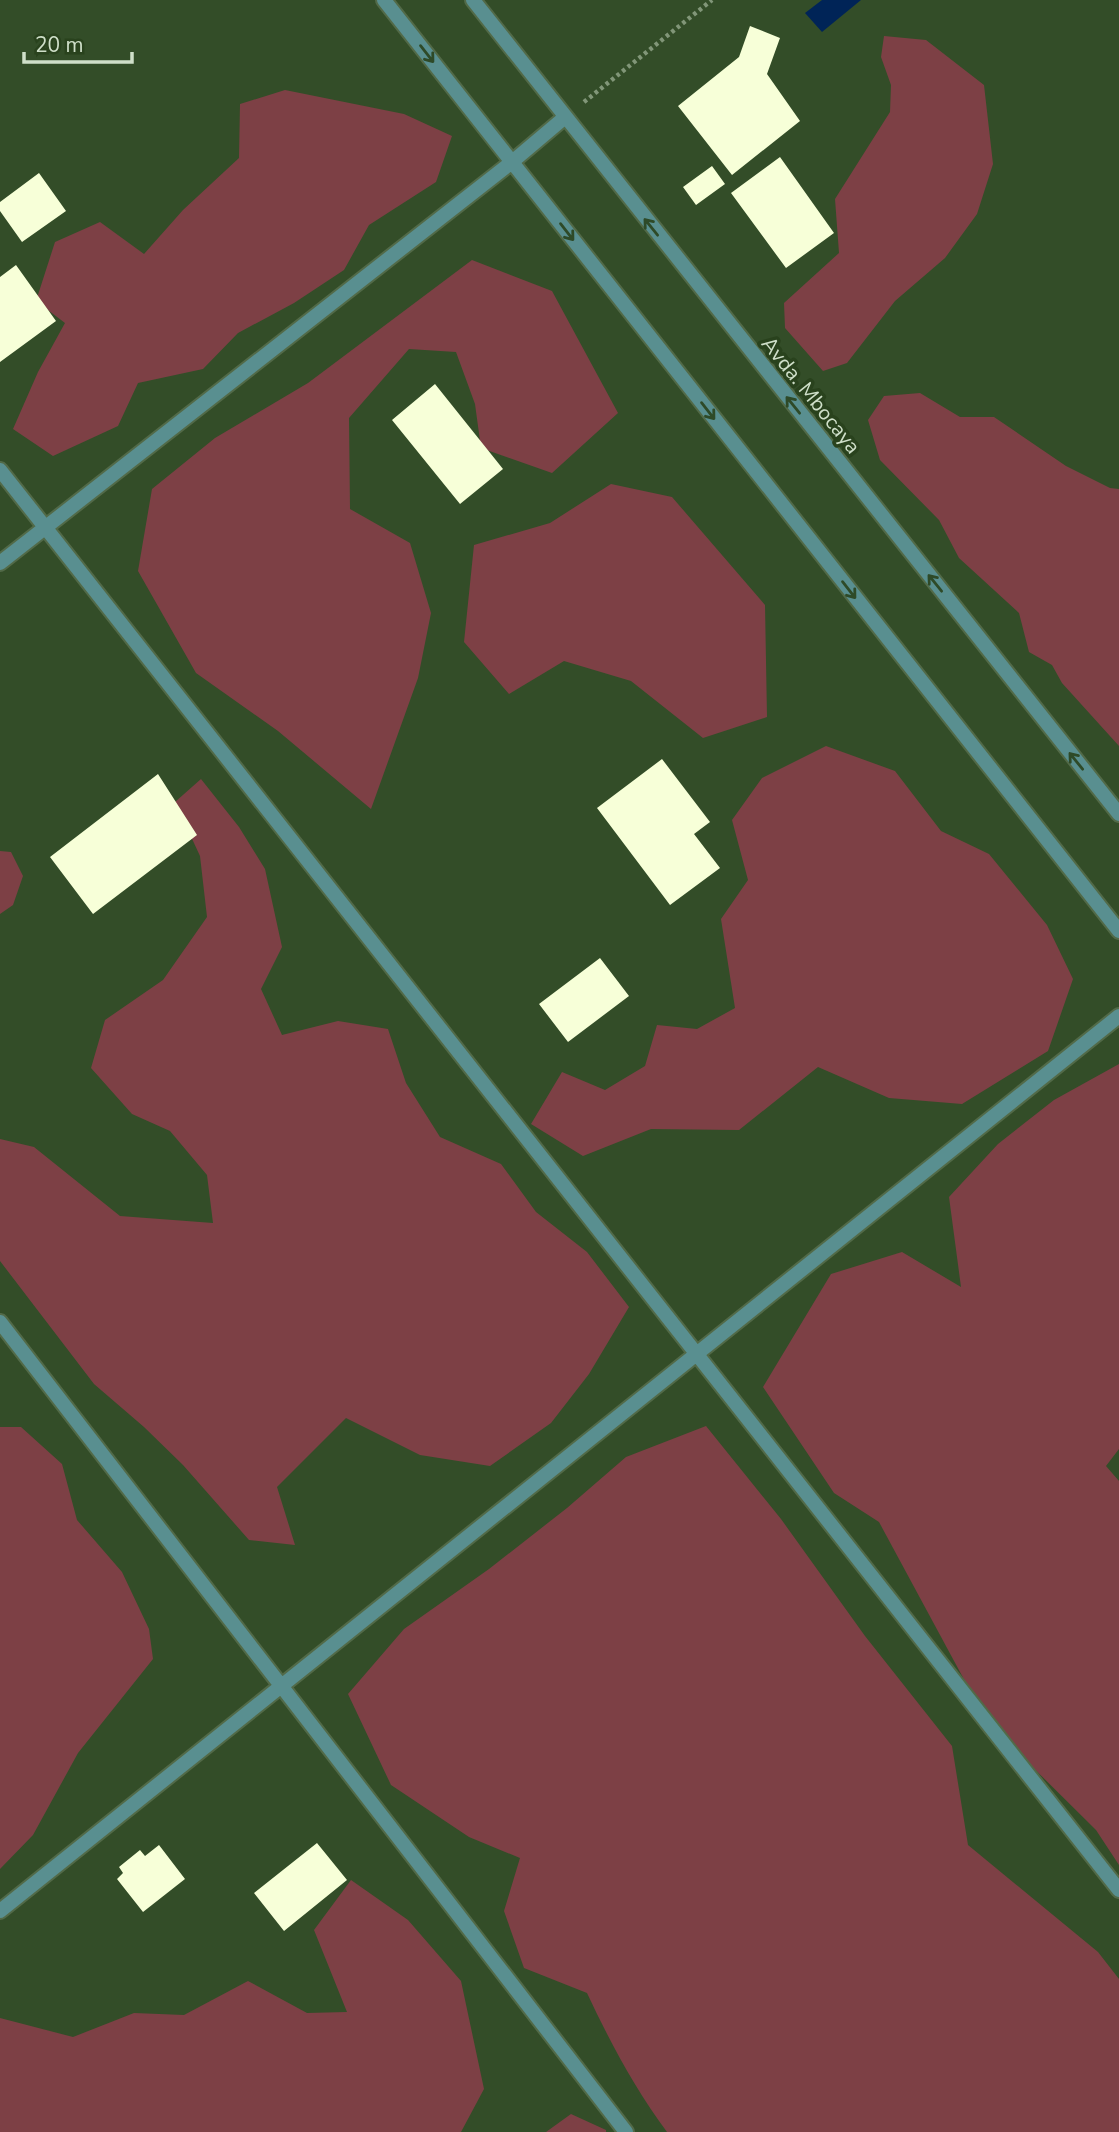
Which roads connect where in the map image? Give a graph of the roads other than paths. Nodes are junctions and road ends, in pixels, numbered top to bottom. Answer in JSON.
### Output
{"nodes":[{"id":1,"x":384,"y":0,"type":"edge"},
{"id":2,"x":472,"y":0,"type":"edge"},
{"id":3,"x":564,"y":118,"type":"junction"},
{"id":4,"x":512,"y":162,"type":"junction"},
{"id":5,"x":0,"y":470,"type":"edge"},
{"id":6,"x":46,"y":528,"type":"junction"},
{"id":7,"x":0,"y":563,"type":"edge"},
{"id":8,"x":1119,"y":814,"type":"edge"},
{"id":9,"x":1119,"y":931,"type":"edge"},
{"id":10,"x":1119,"y":1016,"type":"edge"},
{"id":11,"x":0,"y":1322,"type":"edge"},
{"id":12,"x":696,"y":1353,"type":"junction"},
{"id":13,"x":282,"y":1684,"type":"junction"},
{"id":14,"x":1119,"y":1890,"type":"edge"},
{"id":15,"x":0,"y":1911,"type":"edge"},
{"id":16,"x":626,"y":2132,"type":"edge"}],
"edges":[{"from":1,"to":4,"type":"street","one_way":true},
{"from":2,"to":3,"type":"street","name":"Avda. Mbocaya"},
{"from":3,"to":4,"type":"street"},
{"from":8,"to":3,"type":"street","name":"Avda. Mbocaya","one_way":true},
{"from":4,"to":6,"type":"street"},
{"from":4,"to":9,"type":"street","one_way":true},
{"from":5,"to":6,"type":"street"},
{"from":6,"to":7,"type":"street"},
{"from":6,"to":12,"type":"street"},
{"from":10,"to":12,"type":"street"},
{"from":11,"to":13,"type":"street"},
{"from":12,"to":13,"type":"street"},
{"from":12,"to":14,"type":"street"},
{"from":13,"to":15,"type":"street"},
{"from":13,"to":16,"type":"street"}]}
